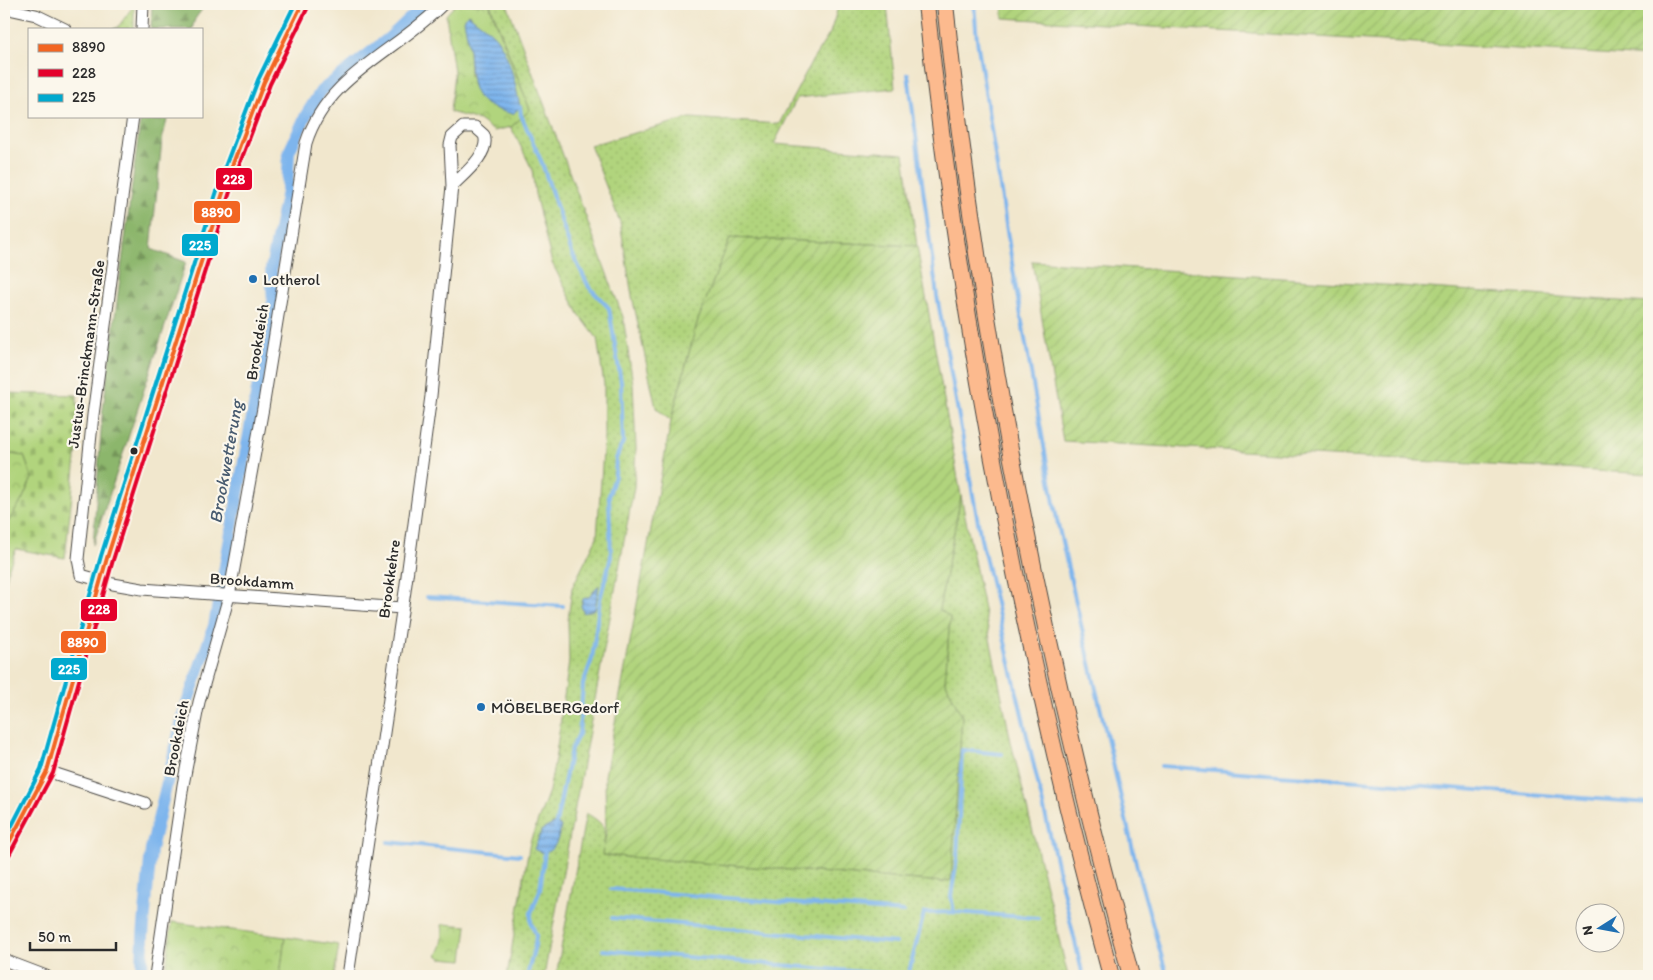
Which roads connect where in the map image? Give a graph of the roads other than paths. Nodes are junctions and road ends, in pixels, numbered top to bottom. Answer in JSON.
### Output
{"nodes":[{"id":1,"x":142,"y":4,"type":"edge"},
{"id":2,"x":302,"y":4,"type":"edge"},
{"id":3,"x":443,"y":4,"type":"edge"},
{"id":4,"x":926,"y":4,"type":"edge"},
{"id":5,"x":945,"y":4,"type":"edge"},
{"id":6,"x":4,"y":8,"type":"edge"},
{"id":7,"x":64,"y":28,"type":"edge"},
{"id":8,"x":142,"y":28,"type":"edge"},
{"id":9,"x":133,"y":118,"type":"edge"},
{"id":10,"x":452,"y":186,"type":"junction"},
{"id":11,"x":100,"y":581,"type":"junction"},
{"id":12,"x":221,"y":596,"type":"junction"},
{"id":13,"x":402,"y":608,"type":"junction"},
{"id":14,"x":47,"y":771,"type":"junction"},
{"id":15,"x":145,"y":803,"type":"dead end"},
{"id":16,"x":4,"y":852,"type":"edge"},
{"id":17,"x":4,"y":960,"type":"edge"},
{"id":18,"x":46,"y":976,"type":"edge"},
{"id":19,"x":155,"y":976,"type":"edge"},
{"id":20,"x":348,"y":976,"type":"edge"},
{"id":21,"x":1111,"y":976,"type":"edge"},
{"id":22,"x":1131,"y":976,"type":"edge"}],
"edges":[{"from":1,"to":8,"type":"street"},
{"from":2,"to":11,"type":"main road"},
{"from":3,"to":12,"type":"street","name":"Brookdeich"},
{"from":4,"to":21,"type":"highway"},
{"from":5,"to":22,"type":"highway"},
{"from":6,"to":7,"type":"street"},
{"from":9,"to":11,"type":"street","name":"Justus-Brinckmann-Straße"},
{"from":10,"to":10,"type":"street","name":"Brookkehre"},
{"from":10,"to":13,"type":"street","name":"Brookkehre"},
{"from":11,"to":12,"type":"street","name":"Brookdamm"},
{"from":11,"to":14,"type":"main road"},
{"from":12,"to":13,"type":"street","name":"Brookdamm"},
{"from":12,"to":19,"type":"street","name":"Brookdeich"},
{"from":13,"to":20,"type":"street","name":"Brookkehre"},
{"from":14,"to":15,"type":"street"},
{"from":14,"to":16,"type":"main road"},
{"from":17,"to":18,"type":"street"}]}
